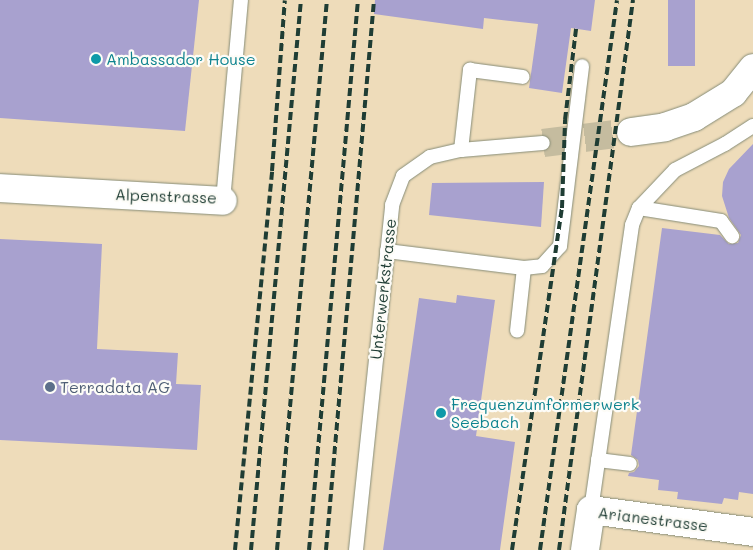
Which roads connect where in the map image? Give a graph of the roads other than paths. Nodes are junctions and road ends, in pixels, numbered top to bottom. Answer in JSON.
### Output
{"nodes":[{"id":1,"x":241,"y":0,"type":"edge"},
{"id":2,"x":582,"y":66,"type":"dead end"},
{"id":3,"x":753,"y":68,"type":"edge"},
{"id":4,"x":523,"y":77,"type":"dead end"},
{"id":5,"x":753,"y":126,"type":"edge"},
{"id":6,"x":631,"y":132,"type":"tunnel mouth"},
{"id":7,"x":544,"y":142,"type":"tunnel mouth"},
{"id":8,"x":460,"y":150,"type":"junction"},
{"id":9,"x":0,"y":188,"type":"edge"},
{"id":10,"x":223,"y":201,"type":"joint"},
{"id":11,"x":639,"y":208,"type":"junction"},
{"id":12,"x":732,"y":236,"type":"dead end"},
{"id":13,"x":387,"y":251,"type":"junction"},
{"id":14,"x":524,"y":268,"type":"junction"},
{"id":15,"x":517,"y":331,"type":"dead end"},
{"id":16,"x":598,"y":460,"type":"junction"},
{"id":17,"x":630,"y":464,"type":"dead end"},
{"id":18,"x":591,"y":510,"type":"junction"},
{"id":19,"x":753,"y":532,"type":"edge"},
{"id":20,"x":356,"y":550,"type":"edge"},
{"id":21,"x":585,"y":550,"type":"edge"}],
"edges":[{"from":1,"to":10,"type":"lane","name":"Alpenstrasse"},
{"from":2,"to":14,"type":"lane"},
{"from":3,"to":6,"type":"street"},
{"from":4,"to":8,"type":"lane"},
{"from":5,"to":11,"type":"lane"},
{"from":7,"to":8,"type":"lane","name":"Unterwerkstrasse"},
{"from":8,"to":13,"type":"lane","name":"Unterwerkstrasse"},
{"from":9,"to":10,"type":"street","name":"Alpenstrasse"},
{"from":11,"to":12,"type":"lane"},
{"from":11,"to":16,"type":"lane"},
{"from":13,"to":14,"type":"lane"},
{"from":13,"to":20,"type":"lane","name":"Unterwerkstrasse"},
{"from":14,"to":15,"type":"lane"},
{"from":16,"to":17,"type":"lane"},
{"from":16,"to":18,"type":"lane"},
{"from":18,"to":19,"type":"street","name":"Arianestrasse"},
{"from":18,"to":21,"type":"street","name":"Arianestrasse"}]}
